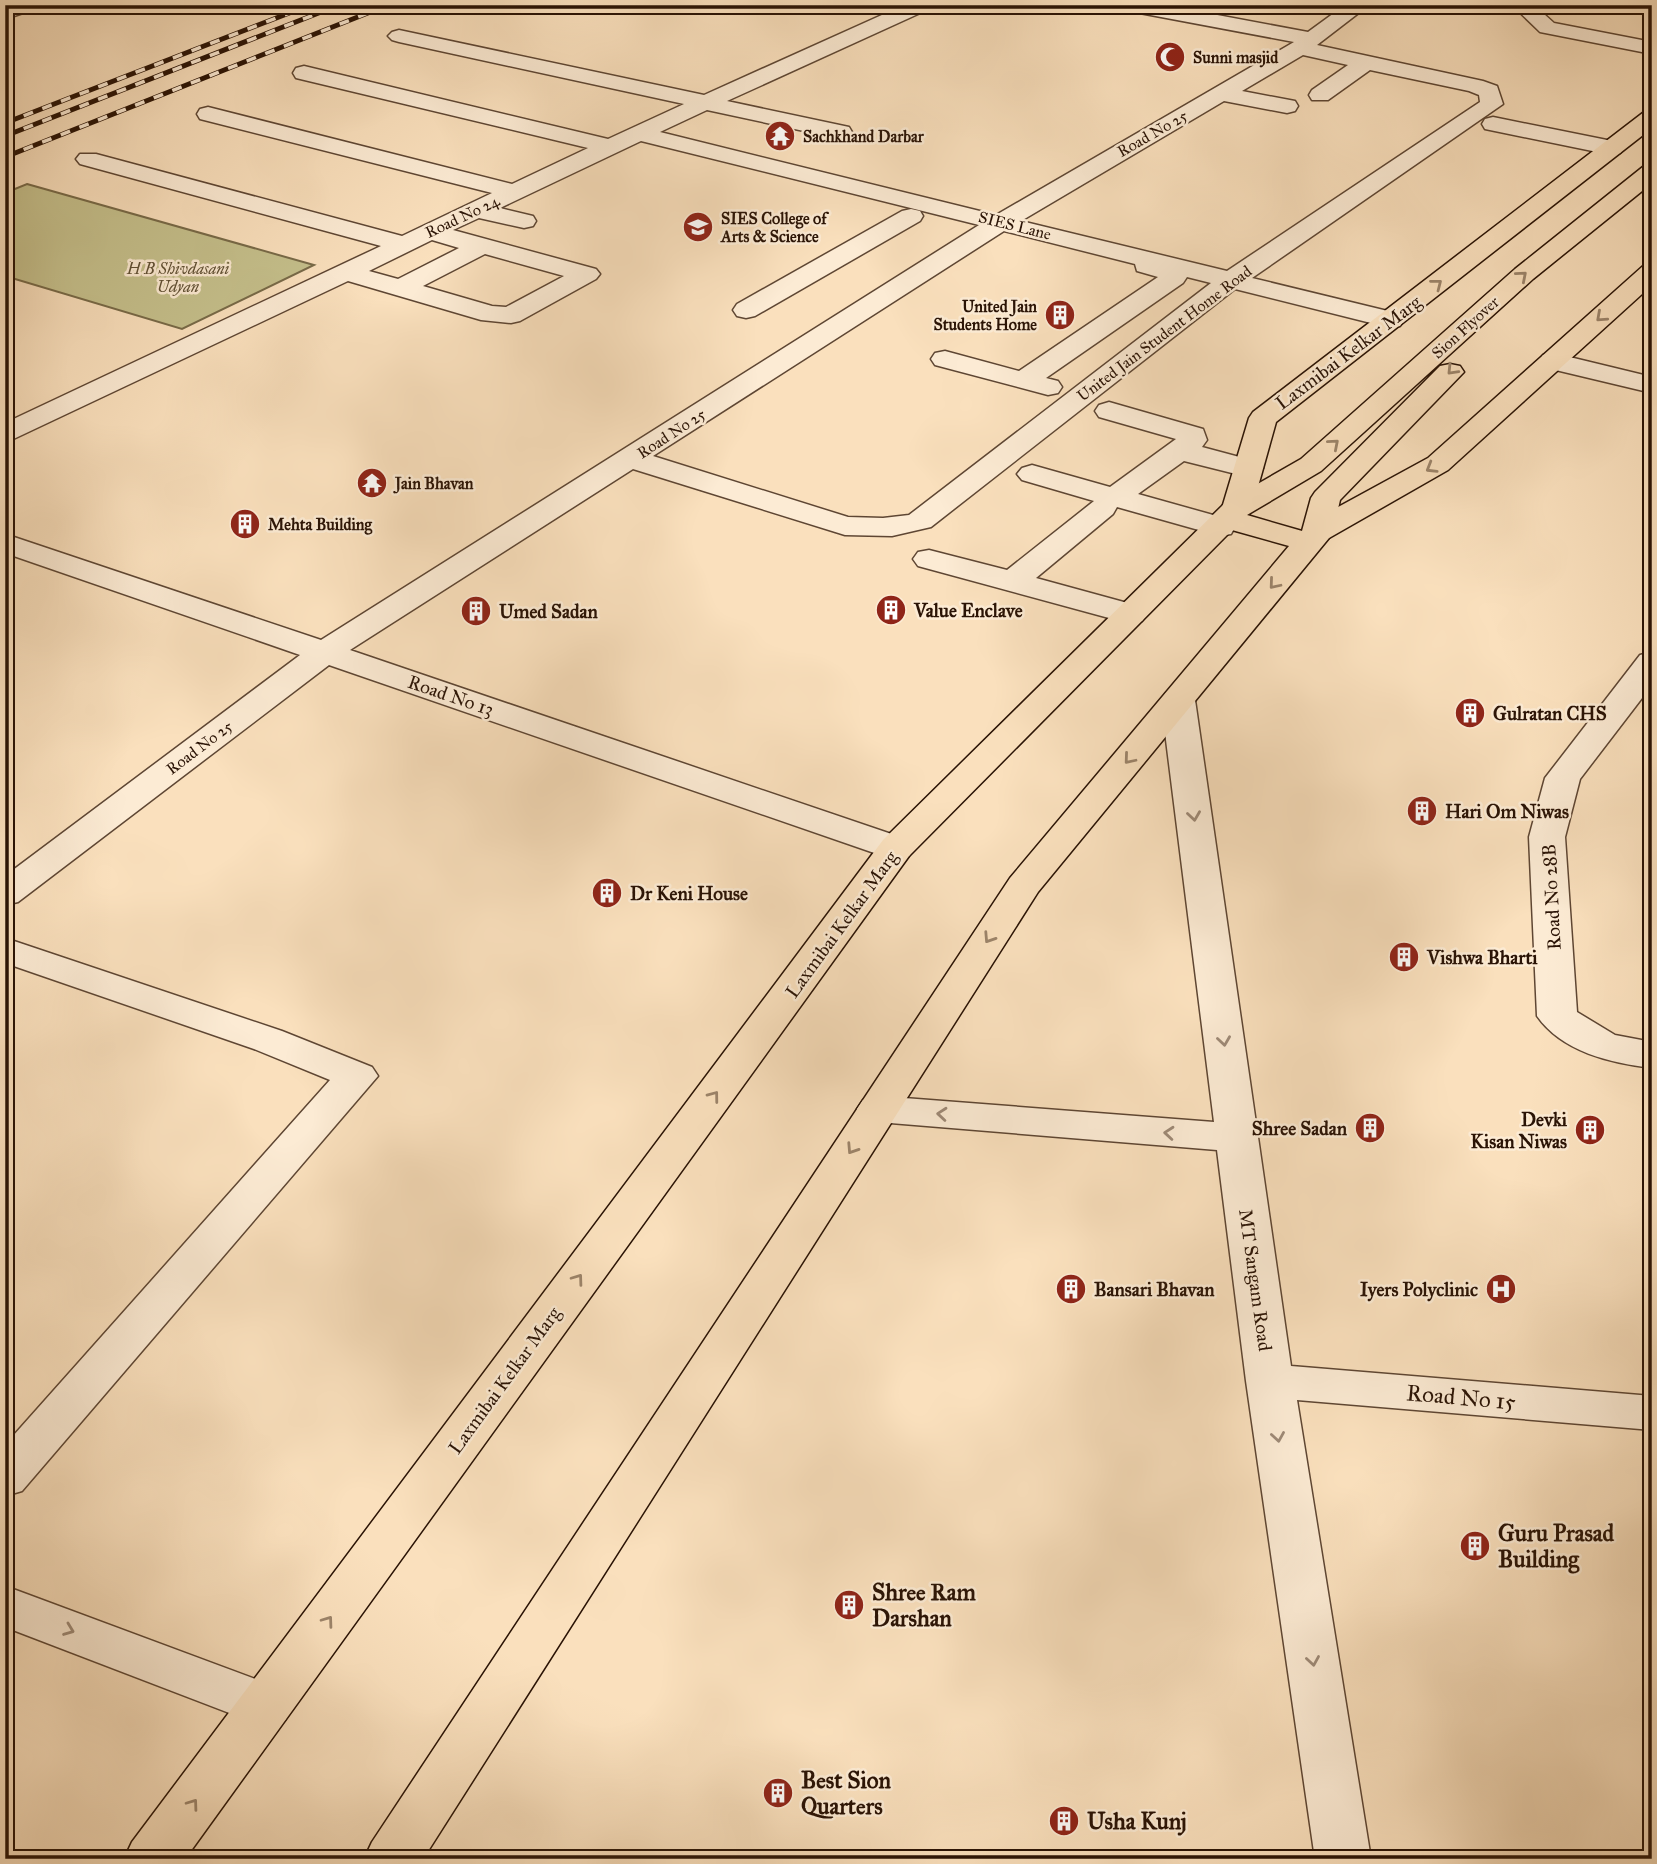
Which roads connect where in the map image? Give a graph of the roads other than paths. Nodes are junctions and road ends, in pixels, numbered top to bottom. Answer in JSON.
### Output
{"nodes":[{"id":1,"x":28,"y":5,"type":"edge"},
{"id":2,"x":922,"y":5,"type":"edge"},
{"id":3,"x":1129,"y":5,"type":"edge"},
{"id":4,"x":1359,"y":5,"type":"edge"},
{"id":5,"x":1522,"y":5,"type":"edge"},
{"id":6,"x":5,"y":13,"type":"edge"},
{"id":7,"x":400,"y":36,"type":"dead end"},
{"id":8,"x":1305,"y":43,"type":"junction"},
{"id":9,"x":1652,"y":48,"type":"edge"},
{"id":10,"x":1367,"y":62,"type":"junction"},
{"id":11,"x":304,"y":74,"type":"dead end"},
{"id":12,"x":1221,"y":94,"type":"junction"},
{"id":13,"x":1320,"y":95,"type":"dead end"},
{"id":14,"x":704,"y":102,"type":"junction"},
{"id":15,"x":1287,"y":106,"type":"dead end"},
{"id":16,"x":208,"y":114,"type":"dead end"},
{"id":17,"x":1652,"y":117,"type":"edge"},
{"id":18,"x":1493,"y":124,"type":"dead end"},
{"id":19,"x":647,"y":129,"type":"junction"},
{"id":20,"x":841,"y":132,"type":"dead end"},
{"id":21,"x":610,"y":146,"type":"junction"},
{"id":22,"x":1612,"y":148,"type":"junction"},
{"id":23,"x":785,"y":157,"type":"dead end"},
{"id":24,"x":88,"y":159,"type":"dead end"},
{"id":25,"x":1652,"y":171,"type":"edge"},
{"id":26,"x":515,"y":191,"type":"junction"},
{"id":27,"x":1652,"y":197,"type":"edge"},
{"id":28,"x":476,"y":210,"type":"junction"},
{"id":29,"x":911,"y":216,"type":"dead end"},
{"id":30,"x":524,"y":221,"type":"dead end"},
{"id":31,"x":1001,"y":222,"type":"junction"},
{"id":32,"x":430,"y":232,"type":"junction"},
{"id":33,"x":404,"y":244,"type":"junction"},
{"id":34,"x":484,"y":246,"type":"junction"},
{"id":35,"x":841,"y":257,"type":"junction"},
{"id":36,"x":1073,"y":267,"type":"dead end"},
{"id":37,"x":1652,"y":271,"type":"edge"},
{"id":38,"x":345,"y":272,"type":"junction"},
{"id":39,"x":915,"y":277,"type":"junction"},
{"id":40,"x":1231,"y":280,"type":"junction"},
{"id":41,"x":400,"y":288,"type":"junction"},
{"id":42,"x":746,"y":310,"type":"dead end"},
{"id":43,"x":1391,"y":320,"type":"junction"},
{"id":44,"x":1093,"y":333,"type":"junction"},
{"id":45,"x":1145,"y":346,"type":"junction"},
{"id":46,"x":946,"y":359,"type":"dead end"},
{"id":47,"x":1553,"y":361,"type":"junction"},
{"id":48,"x":1024,"y":380,"type":"junction"},
{"id":49,"x":1652,"y":385,"type":"edge"},
{"id":50,"x":1081,"y":396,"type":"junction"},
{"id":51,"x":1109,"y":411,"type":"dead end"},
{"id":52,"x":5,"y":434,"type":"edge"},
{"id":53,"x":1177,"y":450,"type":"junction"},
{"id":54,"x":631,"y":459,"type":"junction"},
{"id":55,"x":1248,"y":468,"type":"junction"},
{"id":56,"x":1032,"y":481,"type":"dead end"},
{"id":57,"x":1109,"y":503,"type":"junction"},
{"id":58,"x":1222,"y":523,"type":"junction"},
{"id":59,"x":1318,"y":524,"type":"junction"},
{"id":60,"x":5,"y":543,"type":"edge"},
{"id":61,"x":929,"y":559,"type":"dead end"},
{"id":62,"x":1012,"y":582,"type":"junction"},
{"id":63,"x":1131,"y":614,"type":"junction"},
{"id":64,"x":325,"y":652,"type":"junction"},
{"id":65,"x":1652,"y":662,"type":"edge"},
{"id":66,"x":1178,"y":700,"type":"junction"},
{"id":67,"x":896,"y":848,"type":"junction"},
{"id":68,"x":5,"y":894,"type":"edge"},
{"id":69,"x":5,"y":950,"type":"edge"},
{"id":70,"x":1652,"y":1055,"type":"edge"},
{"id":71,"x":878,"y":1109,"type":"junction"},
{"id":72,"x":1237,"y":1138,"type":"junction"},
{"id":73,"x":1270,"y":1381,"type":"junction"},
{"id":74,"x":1652,"y":1413,"type":"edge"},
{"id":75,"x":5,"y":1478,"type":"edge"},
{"id":76,"x":5,"y":1606,"type":"edge"},
{"id":77,"x":266,"y":1705,"type":"junction"},
{"id":78,"x":152,"y":1859,"type":"edge"},
{"id":79,"x":392,"y":1859,"type":"edge"},
{"id":80,"x":1343,"y":1859,"type":"edge"}],
"edges":[{"from":1,"to":6,"type":"street"},
{"from":2,"to":14,"type":"street","name":"Road No 24"},
{"from":3,"to":8,"type":"street","name":"United Jain Student Home Road"},
{"from":4,"to":8,"type":"street","name":"Road No 25"},
{"from":5,"to":9,"type":"street"},
{"from":7,"to":14,"type":"street"},
{"from":8,"to":10,"type":"street","name":"United Jain Student Home Road"},
{"from":8,"to":12,"type":"street","name":"Road No 25"},
{"from":10,"to":13,"type":"street"},
{"from":10,"to":40,"type":"street","name":"United Jain Student Home Road"},
{"from":11,"to":21,"type":"street"},
{"from":12,"to":15,"type":"street"},
{"from":12,"to":31,"type":"street","name":"Road No 25"},
{"from":14,"to":19,"type":"street","name":"Road No 24"},
{"from":14,"to":20,"type":"street"},
{"from":16,"to":26,"type":"street"},
{"from":17,"to":22,"type":"main road","name":"Laxmibai Kelkar Marg"},
{"from":18,"to":22,"type":"street"},
{"from":19,"to":21,"type":"street","name":"Road No 24"},
{"from":19,"to":23,"type":"street"},
{"from":19,"to":31,"type":"street","name":"SIES Lane"},
{"from":21,"to":26,"type":"street","name":"Road No 24"},
{"from":43,"to":22,"type":"main road","name":"Laxmibai Kelkar Marg","one_way":true},
{"from":24,"to":33,"type":"street"},
{"from":58,"to":25,"type":"main road","name":"Sion Flyover","one_way":true},
{"from":26,"to":28,"type":"street","name":"Road No 24"},
{"from":27,"to":59,"type":"main road","name":"Sion Flyover","one_way":true},
{"from":28,"to":30,"type":"street"},
{"from":28,"to":32,"type":"street","name":"Road No 24"},
{"from":29,"to":35,"type":"street"},
{"from":31,"to":39,"type":"street","name":"Road No 25"},
{"from":31,"to":40,"type":"street","name":"SIES Lane"},
{"from":32,"to":33,"type":"street","name":"Road No 24"},
{"from":32,"to":34,"type":"street"},
{"from":33,"to":38,"type":"street","name":"Road No 24"},
{"from":34,"to":41,"type":"street"},
{"from":34,"to":41,"type":"street"},
{"from":35,"to":39,"type":"street"},
{"from":35,"to":42,"type":"street"},
{"from":36,"to":44,"type":"street"},
{"from":37,"to":47,"type":"main road","one_way":true},
{"from":38,"to":41,"type":"street"},
{"from":38,"to":52,"type":"street","name":"Road No 24"},
{"from":39,"to":54,"type":"street","name":"Road No 25"},
{"from":40,"to":43,"type":"street","name":"SIES Lane"},
{"from":40,"to":45,"type":"street","name":"United Jain Student Home Road"},
{"from":43,"to":55,"type":"main road","name":"Laxmibai Kelkar Marg"},
{"from":44,"to":45,"type":"street"},
{"from":44,"to":48,"type":"street"},
{"from":45,"to":50,"type":"street","name":"United Jain Student Home Road"},
{"from":46,"to":48,"type":"street"},
{"from":47,"to":49,"type":"street"},
{"from":47,"to":59,"type":"main road","one_way":true},
{"from":48,"to":50,"type":"street"},
{"from":50,"to":54,"type":"street","name":"United Jain Student Home Road"},
{"from":51,"to":53,"type":"street"},
{"from":53,"to":55,"type":"street"},
{"from":53,"to":57,"type":"street"},
{"from":54,"to":64,"type":"street","name":"Road No 25"},
{"from":55,"to":58,"type":"main road","name":"Laxmibai Kelkar Marg"},
{"from":56,"to":57,"type":"street"},
{"from":57,"to":58,"type":"street"},
{"from":57,"to":62,"type":"street"},
{"from":58,"to":59,"type":"main road"},
{"from":58,"to":63,"type":"main road","name":"Laxmibai Kelkar Marg"},
{"from":59,"to":66,"type":"main road","one_way":true},
{"from":60,"to":64,"type":"street","name":"Road No 13"},
{"from":61,"to":62,"type":"street"},
{"from":62,"to":63,"type":"street"},
{"from":63,"to":67,"type":"main road","name":"Laxmibai Kelkar Marg"},
{"from":64,"to":67,"type":"street","name":"Road No 13"},
{"from":64,"to":68,"type":"street","name":"Road No 25"},
{"from":65,"to":70,"type":"street","name":"Road No 28B"},
{"from":66,"to":71,"type":"main road","one_way":true},
{"from":66,"to":72,"type":"street","name":"MT Sangam Road","one_way":true},
{"from":77,"to":67,"type":"main road","name":"Laxmibai Kelkar Marg","one_way":true},
{"from":69,"to":75,"type":"street"},
{"from":72,"to":71,"type":"street","one_way":true},
{"from":71,"to":79,"type":"main road","one_way":true},
{"from":72,"to":73,"type":"street","name":"MT Sangam Road"},
{"from":73,"to":74,"type":"street","name":"Road No 15"},
{"from":73,"to":80,"type":"street","name":"MT Sangam Road","one_way":true},
{"from":76,"to":77,"type":"street","one_way":true},
{"from":78,"to":77,"type":"main road","name":"Laxmibai Kelkar Marg","one_way":true}]}
